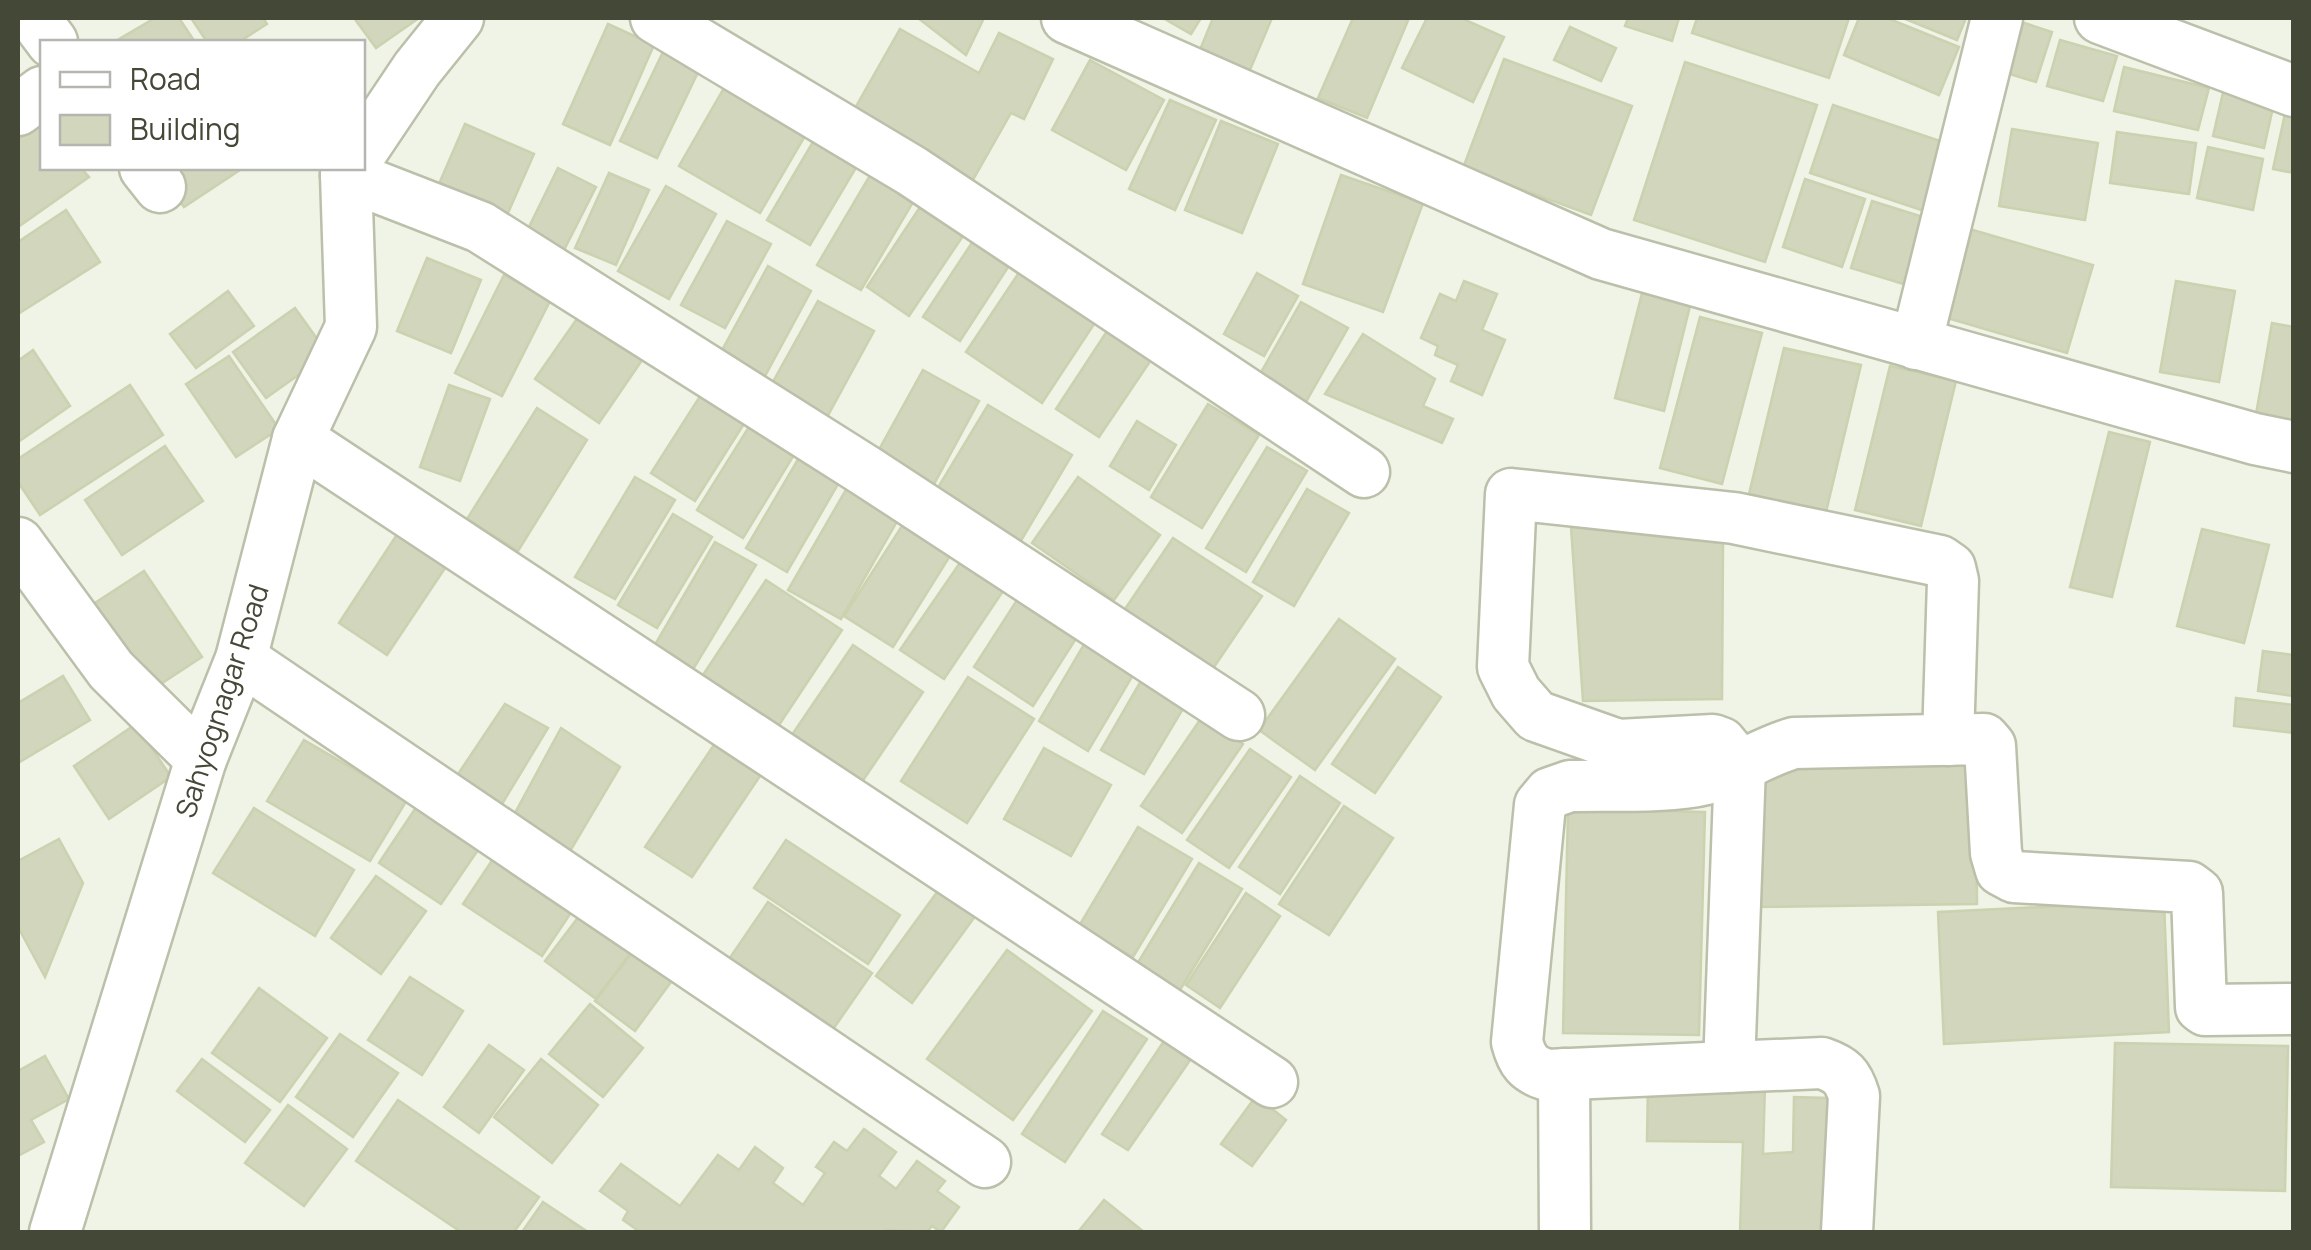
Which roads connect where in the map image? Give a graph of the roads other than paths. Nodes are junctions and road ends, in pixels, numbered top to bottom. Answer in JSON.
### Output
{"nodes":[{"id":1,"x":34,"y":18,"type":"edge"},
{"id":2,"x":458,"y":18,"type":"edge"},
{"id":3,"x":656,"y":18,"type":"edge"},
{"id":4,"x":1066,"y":18,"type":"edge"},
{"id":5,"x":1997,"y":18,"type":"edge"},
{"id":6,"x":2100,"y":18,"type":"edge"},
{"id":7,"x":50,"y":40,"type":"edge"},
{"id":8,"x":2294,"y":91,"type":"edge"},
{"id":9,"x":40,"y":94,"type":"edge"},
{"id":10,"x":18,"y":110,"type":"edge"},
{"id":11,"x":365,"y":146,"type":"edge"},
{"id":12,"x":353,"y":170,"type":"edge"},
{"id":13,"x":365,"y":170,"type":"edge"},
{"id":14,"x":1916,"y":344,"type":"junction"},
{"id":15,"x":298,"y":439,"type":"junction"},
{"id":16,"x":2294,"y":447,"type":"edge"},
{"id":17,"x":1364,"y":472,"type":"dead end"},
{"id":18,"x":18,"y":543,"type":"edge"},
{"id":19,"x":241,"y":659,"type":"junction"},
{"id":20,"x":1238,"y":715,"type":"dead end"},
{"id":21,"x":1948,"y":740,"type":"junction"},
{"id":22,"x":201,"y":759,"type":"junction"},
{"id":23,"x":1740,"y":766,"type":"junction"},
{"id":24,"x":2294,"y":1009,"type":"edge"},
{"id":25,"x":1729,"y":1067,"type":"junction"},
{"id":26,"x":1564,"y":1074,"type":"junction"},
{"id":27,"x":1272,"y":1082,"type":"dead end"},
{"id":28,"x":986,"y":1162,"type":"dead end"},
{"id":29,"x":72,"y":1225,"type":"edge"},
{"id":30,"x":1565,"y":1232,"type":"edge"},
{"id":31,"x":1847,"y":1232,"type":"edge"}],
"edges":[{"from":1,"to":7,"type":"street"},
{"from":2,"to":11,"type":"street"},
{"from":3,"to":17,"type":"street"},
{"from":4,"to":14,"type":"street"},
{"from":5,"to":14,"type":"street"},
{"from":6,"to":8,"type":"street"},
{"from":9,"to":10,"type":"street"},
{"from":12,"to":15,"type":"street","name":"Sahyognagar Road"},
{"from":13,"to":20,"type":"street"},
{"from":14,"to":16,"type":"street"},
{"from":15,"to":19,"type":"street","name":"Sahyognagar Road"},
{"from":15,"to":27,"type":"street"},
{"from":18,"to":22,"type":"street"},
{"from":19,"to":22,"type":"street","name":"Sahyognagar Road"},
{"from":19,"to":28,"type":"street"},
{"from":21,"to":23,"type":"street"},
{"from":21,"to":23,"type":"street"},
{"from":21,"to":24,"type":"street"},
{"from":22,"to":29,"type":"street","name":"Sahyognagar Road"},
{"from":23,"to":25,"type":"street"},
{"from":23,"to":26,"type":"street"},
{"from":25,"to":26,"type":"street"},
{"from":25,"to":31,"type":"street"},
{"from":26,"to":30,"type":"street"}]}
